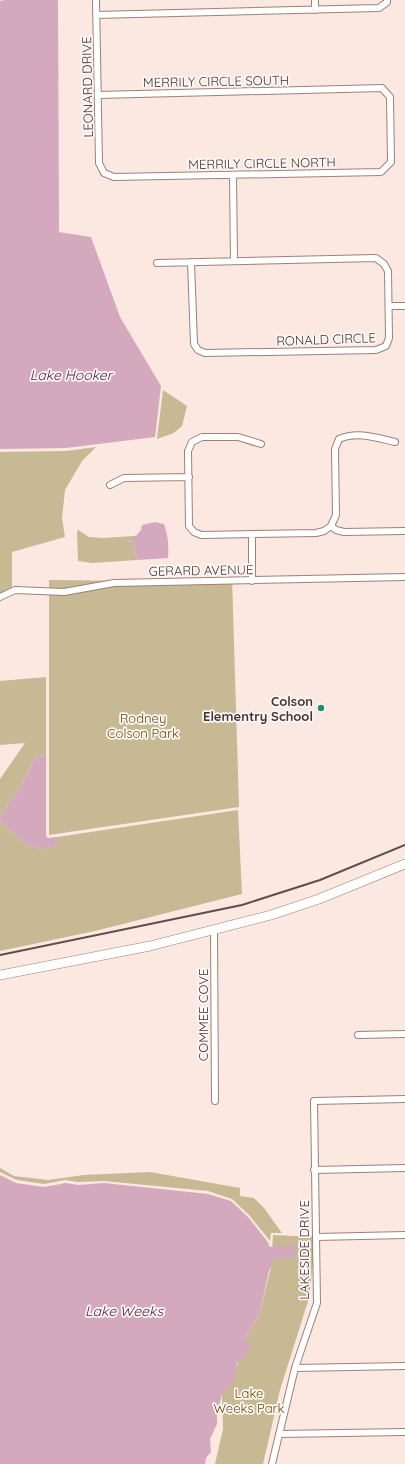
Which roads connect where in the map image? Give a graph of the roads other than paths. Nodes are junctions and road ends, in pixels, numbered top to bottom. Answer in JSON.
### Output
{"nodes":[{"id":1,"x":96,"y":0,"type":"edge"},
{"id":2,"x":315,"y":0,"type":"edge"},
{"id":3,"x":387,"y":0,"type":"edge"},
{"id":4,"x":315,"y":10,"type":"junction"},
{"id":5,"x":96,"y":15,"type":"junction"},
{"id":6,"x":98,"y":95,"type":"junction"},
{"id":7,"x":391,"y":135,"type":"joint"},
{"id":8,"x":104,"y":173,"type":"joint"},
{"id":9,"x":233,"y":175,"type":"junction"},
{"id":10,"x":234,"y":261,"type":"junction"},
{"id":11,"x":191,"y":262,"type":"junction"},
{"id":12,"x":157,"y":263,"type":"dead end"},
{"id":13,"x":389,"y":306,"type":"junction"},
{"id":14,"x":405,"y":306,"type":"edge"},
{"id":15,"x":396,"y":442,"type":"dead end"},
{"id":16,"x":261,"y":444,"type":"dead end"},
{"id":17,"x":188,"y":477,"type":"junction"},
{"id":18,"x":110,"y":485,"type":"dead end"},
{"id":19,"x":331,"y":526,"type":"junction"},
{"id":20,"x":405,"y":531,"type":"edge"},
{"id":21,"x":252,"y":534,"type":"junction"},
{"id":22,"x":405,"y":577,"type":"edge"},
{"id":23,"x":252,"y":581,"type":"junction"},
{"id":24,"x":0,"y":596,"type":"edge"},
{"id":25,"x":405,"y":864,"type":"edge"},
{"id":26,"x":214,"y":929,"type":"junction"},
{"id":27,"x":0,"y":975,"type":"edge"},
{"id":28,"x":405,"y":1034,"type":"edge"},
{"id":29,"x":358,"y":1035,"type":"dead end"},
{"id":30,"x":405,"y":1099,"type":"edge"},
{"id":31,"x":215,"y":1101,"type":"dead end"},
{"id":32,"x":405,"y":1168,"type":"edge"},
{"id":33,"x":314,"y":1170,"type":"junction"},
{"id":34,"x":405,"y":1235,"type":"edge"},
{"id":35,"x":316,"y":1237,"type":"junction"},
{"id":36,"x":405,"y":1366,"type":"edge"},
{"id":37,"x":295,"y":1368,"type":"junction"},
{"id":38,"x":405,"y":1432,"type":"edge"},
{"id":39,"x":279,"y":1434,"type":"junction"},
{"id":40,"x":272,"y":1464,"type":"edge"}],
"edges":[{"from":1,"to":5,"type":"street","name":"LEONARD DRIVE"},
{"from":2,"to":4,"type":"street"},
{"from":3,"to":4,"type":"street"},
{"from":4,"to":5,"type":"street"},
{"from":5,"to":6,"type":"street","name":"LEONARD DRIVE"},
{"from":6,"to":7,"type":"street","name":"MERRILY CIRCLE SOUTH"},
{"from":6,"to":8,"type":"street","name":"LEONARD DRIVE"},
{"from":7,"to":9,"type":"street","name":"MERRILY CIRCLE NORTH"},
{"from":8,"to":9,"type":"street","name":"MERRILY CIRCLE NORTH"},
{"from":9,"to":10,"type":"street"},
{"from":10,"to":11,"type":"street","name":"RONALD CIRCLE"},
{"from":10,"to":13,"type":"street","name":"RONALD CIRCLE"},
{"from":11,"to":12,"type":"street","name":"RONALD CIRCLE"},
{"from":11,"to":13,"type":"street","name":"RONALD CIRCLE"},
{"from":13,"to":14,"type":"street"},
{"from":15,"to":19,"type":"street"},
{"from":16,"to":17,"type":"street"},
{"from":17,"to":18,"type":"street"},
{"from":17,"to":21,"type":"street"},
{"from":19,"to":20,"type":"street"},
{"from":19,"to":21,"type":"street"},
{"from":21,"to":23,"type":"street"},
{"from":22,"to":23,"type":"street","name":"GERARD AVENUE"},
{"from":23,"to":24,"type":"street","name":"GERARD AVENUE"},
{"from":25,"to":26,"type":"main road"},
{"from":26,"to":27,"type":"main road"},
{"from":26,"to":31,"type":"street","name":"COMMEE COVE"},
{"from":28,"to":29,"type":"street"},
{"from":30,"to":33,"type":"street","name":"LAKESIDE DRIVE"},
{"from":32,"to":33,"type":"street"},
{"from":33,"to":35,"type":"street","name":"LAKESIDE DRIVE"},
{"from":34,"to":35,"type":"street"},
{"from":35,"to":37,"type":"street","name":"LAKESIDE DRIVE"},
{"from":36,"to":37,"type":"street"},
{"from":37,"to":39,"type":"street","name":"LAKESIDE DRIVE"},
{"from":38,"to":39,"type":"street"},
{"from":39,"to":40,"type":"street","name":"LAKESIDE DRIVE"}]}
